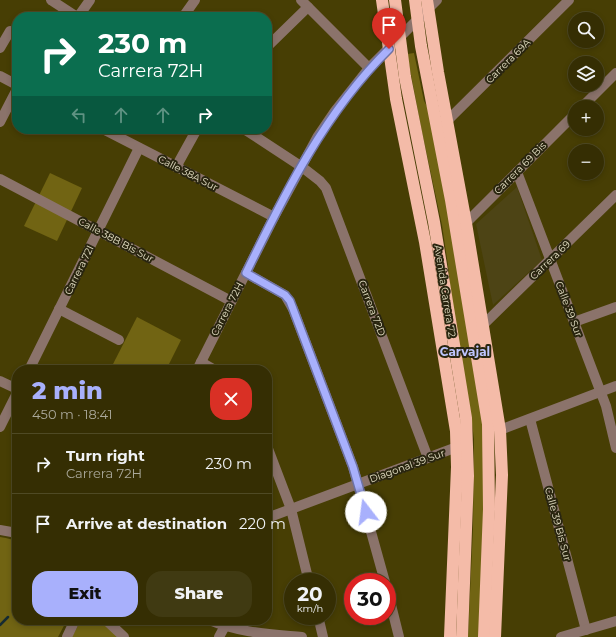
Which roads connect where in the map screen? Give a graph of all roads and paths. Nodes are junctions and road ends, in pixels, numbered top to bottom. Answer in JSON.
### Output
{"nodes":[{"id":1,"x":51,"y":0,"type":"edge"},
{"id":2,"x":90,"y":0,"type":"edge"},
{"id":3,"x":195,"y":0,"type":"edge"},
{"id":4,"x":382,"y":0,"type":"edge"},
{"id":5,"x":395,"y":0,"type":"edge"},
{"id":6,"x":416,"y":0,"type":"edge"},
{"id":7,"x":437,"y":0,"type":"edge"},
{"id":8,"x":569,"y":0,"type":"edge"},
{"id":9,"x":304,"y":3,"type":"edge"},
{"id":10,"x":428,"y":5,"type":"edge"},
{"id":11,"x":69,"y":12,"type":"edge"},
{"id":12,"x":81,"y":12,"type":"edge"},
{"id":13,"x":187,"y":12,"type":"edge"},
{"id":14,"x":418,"y":19,"type":"junction"},
{"id":15,"x":10,"y":31,"type":"dead end"},
{"id":16,"x":400,"y":38,"type":"junction"},
{"id":17,"x":272,"y":41,"type":"edge"},
{"id":18,"x":0,"y":48,"type":"edge"},
{"id":19,"x":389,"y":49,"type":"junction"},
{"id":20,"x":370,"y":68,"type":"junction"},
{"id":21,"x":616,"y":73,"type":"edge"},
{"id":22,"x":0,"y":76,"type":"edge"},
{"id":23,"x":12,"y":82,"type":"edge"},
{"id":24,"x":12,"y":99,"type":"edge"},
{"id":25,"x":589,"y":100,"type":"edge"},
{"id":26,"x":447,"y":121,"type":"junction"},
{"id":27,"x":568,"y":121,"type":"edge"},
{"id":28,"x":0,"y":122,"type":"edge"},
{"id":29,"x":113,"y":134,"type":"edge"},
{"id":30,"x":194,"y":134,"type":"edge"},
{"id":31,"x":252,"y":134,"type":"edge"},
{"id":32,"x":140,"y":148,"type":"junction"},
{"id":33,"x":176,"y":167,"type":"junction"},
{"id":34,"x":302,"y":167,"type":"junction"},
{"id":35,"x":456,"y":172,"type":"junction"},
{"id":36,"x":517,"y":172,"type":"junction"},
{"id":37,"x":0,"y":179,"type":"edge"},
{"id":38,"x":449,"y":189,"type":"junction"},
{"id":39,"x":616,"y":195,"type":"edge"},
{"id":40,"x":274,"y":217,"type":"junction"},
{"id":41,"x":466,"y":223,"type":"junction"},
{"id":42,"x":98,"y":231,"type":"junction"},
{"id":43,"x":551,"y":260,"type":"junction"},
{"id":44,"x":246,"y":273,"type":"junction"},
{"id":45,"x":231,"y":302,"type":"junction"},
{"id":46,"x":616,"y":308,"type":"edge"},
{"id":47,"x":59,"y":310,"type":"junction"},
{"id":48,"x":574,"y":322,"type":"junction"},
{"id":49,"x":483,"y":325,"type":"junction"},
{"id":50,"x":119,"y":340,"type":"dead end"},
{"id":51,"x":32,"y":365,"type":"edge"},
{"id":52,"x":200,"y":365,"type":"edge"},
{"id":53,"x":0,"y":381,"type":"edge"},
{"id":54,"x":616,"y":386,"type":"edge"},
{"id":55,"x":12,"y":387,"type":"edge"},
{"id":56,"x":600,"y":392,"type":"junction"},
{"id":57,"x":12,"y":403,"type":"edge"},
{"id":58,"x":530,"y":419,"type":"junction"},
{"id":59,"x":0,"y":427,"type":"edge"},
{"id":60,"x":500,"y":430,"type":"junction"},
{"id":61,"x":457,"y":447,"type":"junction"},
{"id":62,"x":616,"y":448,"type":"edge"},
{"id":63,"x":428,"y":458,"type":"junction"},
{"id":64,"x":272,"y":459,"type":"edge"},
{"id":65,"x":359,"y":484,"type":"junction"},
{"id":66,"x":291,"y":509,"type":"junction"},
{"id":67,"x":272,"y":516,"type":"edge"},
{"id":68,"x":0,"y":530,"type":"edge"},
{"id":69,"x":12,"y":532,"type":"edge"},
{"id":70,"x":308,"y":573,"type":"edge"},
{"id":71,"x":383,"y":573,"type":"edge"},
{"id":72,"x":616,"y":621,"type":"edge"},
{"id":73,"x":73,"y":625,"type":"edge"},
{"id":74,"x":111,"y":625,"type":"edge"},
{"id":75,"x":242,"y":625,"type":"edge"},
{"id":76,"x":320,"y":625,"type":"edge"},
{"id":77,"x":396,"y":625,"type":"edge"},
{"id":78,"x":225,"y":626,"type":"joint"},
{"id":79,"x":586,"y":630,"type":"junction"},
{"id":80,"x":243,"y":631,"type":"junction"},
{"id":81,"x":67,"y":637,"type":"edge"},
{"id":82,"x":124,"y":637,"type":"edge"},
{"id":83,"x":219,"y":637,"type":"edge"},
{"id":84,"x":302,"y":637,"type":"edge"},
{"id":85,"x":323,"y":637,"type":"edge"},
{"id":86,"x":399,"y":637,"type":"edge"},
{"id":87,"x":450,"y":637,"type":"edge"},
{"id":88,"x":462,"y":637,"type":"edge"},
{"id":89,"x":484,"y":637,"type":"edge"},
{"id":90,"x":495,"y":637,"type":"edge"},
{"id":91,"x":561,"y":637,"type":"edge"}],
"edges":[{"from":1,"to":11,"type":"street"},
{"from":2,"to":12,"type":"street"},
{"from":3,"to":13,"type":"street"},
{"from":4,"to":19,"type":"highway","name":"Avenida Carrera 72"},
{"from":5,"to":16,"type":"highway","name":"Avenida Carrera 72"},
{"from":6,"to":14,"type":"highway","name":"Avenida Carrera 72"},
{"from":7,"to":10,"type":"street","name":"Carrera 72H"},
{"from":8,"to":26,"type":"street","name":"Carrera 69A"},
{"from":9,"to":17,"type":"street"},
{"from":9,"to":20,"type":"street"},
{"from":10,"to":14,"type":"street","name":"Carrera 72H"},
{"from":10,"to":26,"type":"highway"},
{"from":14,"to":16,"type":"street","name":"Carrera 72H"},
{"from":14,"to":38,"type":"highway","name":"Avenida Carrera 72"},
{"from":15,"to":18,"type":"street"},
{"from":16,"to":19,"type":"street","name":"Carrera 72H"},
{"from":16,"to":88,"type":"highway","name":"Avenida Carrera 72"},
{"from":19,"to":20,"type":"street","name":"Carrera 72H"},
{"from":19,"to":61,"type":"highway","name":"Avenida Carrera 72"},
{"from":20,"to":34,"type":"street","name":"Carrera 72H"},
{"from":21,"to":25,"type":"street"},
{"from":22,"to":23,"type":"street"},
{"from":24,"to":28,"type":"street"},
{"from":26,"to":35,"type":"highway"},
{"from":27,"to":36,"type":"street","name":"Carrera 69 Bis"},
{"from":29,"to":32,"type":"street","name":"Calle 38A Sur"},
{"from":30,"to":33,"type":"street"},
{"from":31,"to":34,"type":"street","name":"Carrera 72D"},
{"from":32,"to":33,"type":"street","name":"Calle 38A Sur"},
{"from":32,"to":42,"type":"street","name":"Carrera 72I"},
{"from":33,"to":40,"type":"street","name":"Calle 38A Sur"},
{"from":34,"to":40,"type":"street","name":"Carrera 72H"},
{"from":34,"to":63,"type":"street","name":"Carrera 72D"},
{"from":35,"to":38,"type":"highway"},
{"from":35,"to":41,"type":"highway"},
{"from":36,"to":41,"type":"street","name":"Carrera 69 Bis"},
{"from":36,"to":43,"type":"street","name":"Calle 39 Sur"},
{"from":37,"to":42,"type":"street","name":"Calle 38B Bis Sur"},
{"from":38,"to":89,"type":"highway","name":"Avenida Carrera 72"},
{"from":39,"to":43,"type":"street","name":"Carrera 69"},
{"from":40,"to":44,"type":"street","name":"Carrera 72H"},
{"from":41,"to":49,"type":"highway"},
{"from":42,"to":45,"type":"street","name":"Calle 38B Bis Sur"},
{"from":42,"to":47,"type":"street","name":"Carrera 72I"},
{"from":43,"to":48,"type":"street","name":"Calle 39 Sur"},
{"from":43,"to":49,"type":"street","name":"Carrera 69"},
{"from":44,"to":45,"type":"street","name":"Carrera 72H"},
{"from":44,"to":65,"type":"street"},
{"from":45,"to":52,"type":"street","name":"Carrera 72H"},
{"from":46,"to":48,"type":"street"},
{"from":47,"to":50,"type":"street"},
{"from":47,"to":51,"type":"street","name":"Carrera 72I"},
{"from":48,"to":56,"type":"street","name":"Calle 39 Sur"},
{"from":49,"to":60,"type":"highway"},
{"from":53,"to":55,"type":"street"},
{"from":54,"to":56,"type":"street"},
{"from":56,"to":58,"type":"street"},
{"from":56,"to":62,"type":"street","name":"Calle 39 Sur"},
{"from":57,"to":59,"type":"street"},
{"from":58,"to":60,"type":"street"},
{"from":58,"to":79,"type":"street","name":"Calle 39 Bis Sur"},
{"from":60,"to":90,"type":"highway"},
{"from":61,"to":63,"type":"street","name":"Diagonal 39 Sur"},
{"from":61,"to":87,"type":"highway","name":"Avenida Carrera 72"},
{"from":63,"to":65,"type":"street","name":"Diagonal 39 Sur"},
{"from":64,"to":66,"type":"street"},
{"from":65,"to":66,"type":"street","name":"Diagonal 39 Sur"},
{"from":65,"to":71,"type":"street"},
{"from":66,"to":67,"type":"street","name":"Diagonal 39 Sur"},
{"from":66,"to":70,"type":"street"},
{"from":68,"to":69,"type":"street"},
{"from":72,"to":79,"type":"street"},
{"from":73,"to":81,"type":"street"},
{"from":74,"to":82,"type":"street"},
{"from":75,"to":80,"type":"street"},
{"from":76,"to":85,"type":"street"},
{"from":77,"to":86,"type":"street"},
{"from":78,"to":80,"type":"street"},
{"from":78,"to":83,"type":"street"},
{"from":79,"to":91,"type":"street"},
{"from":80,"to":84,"type":"street"}]}
